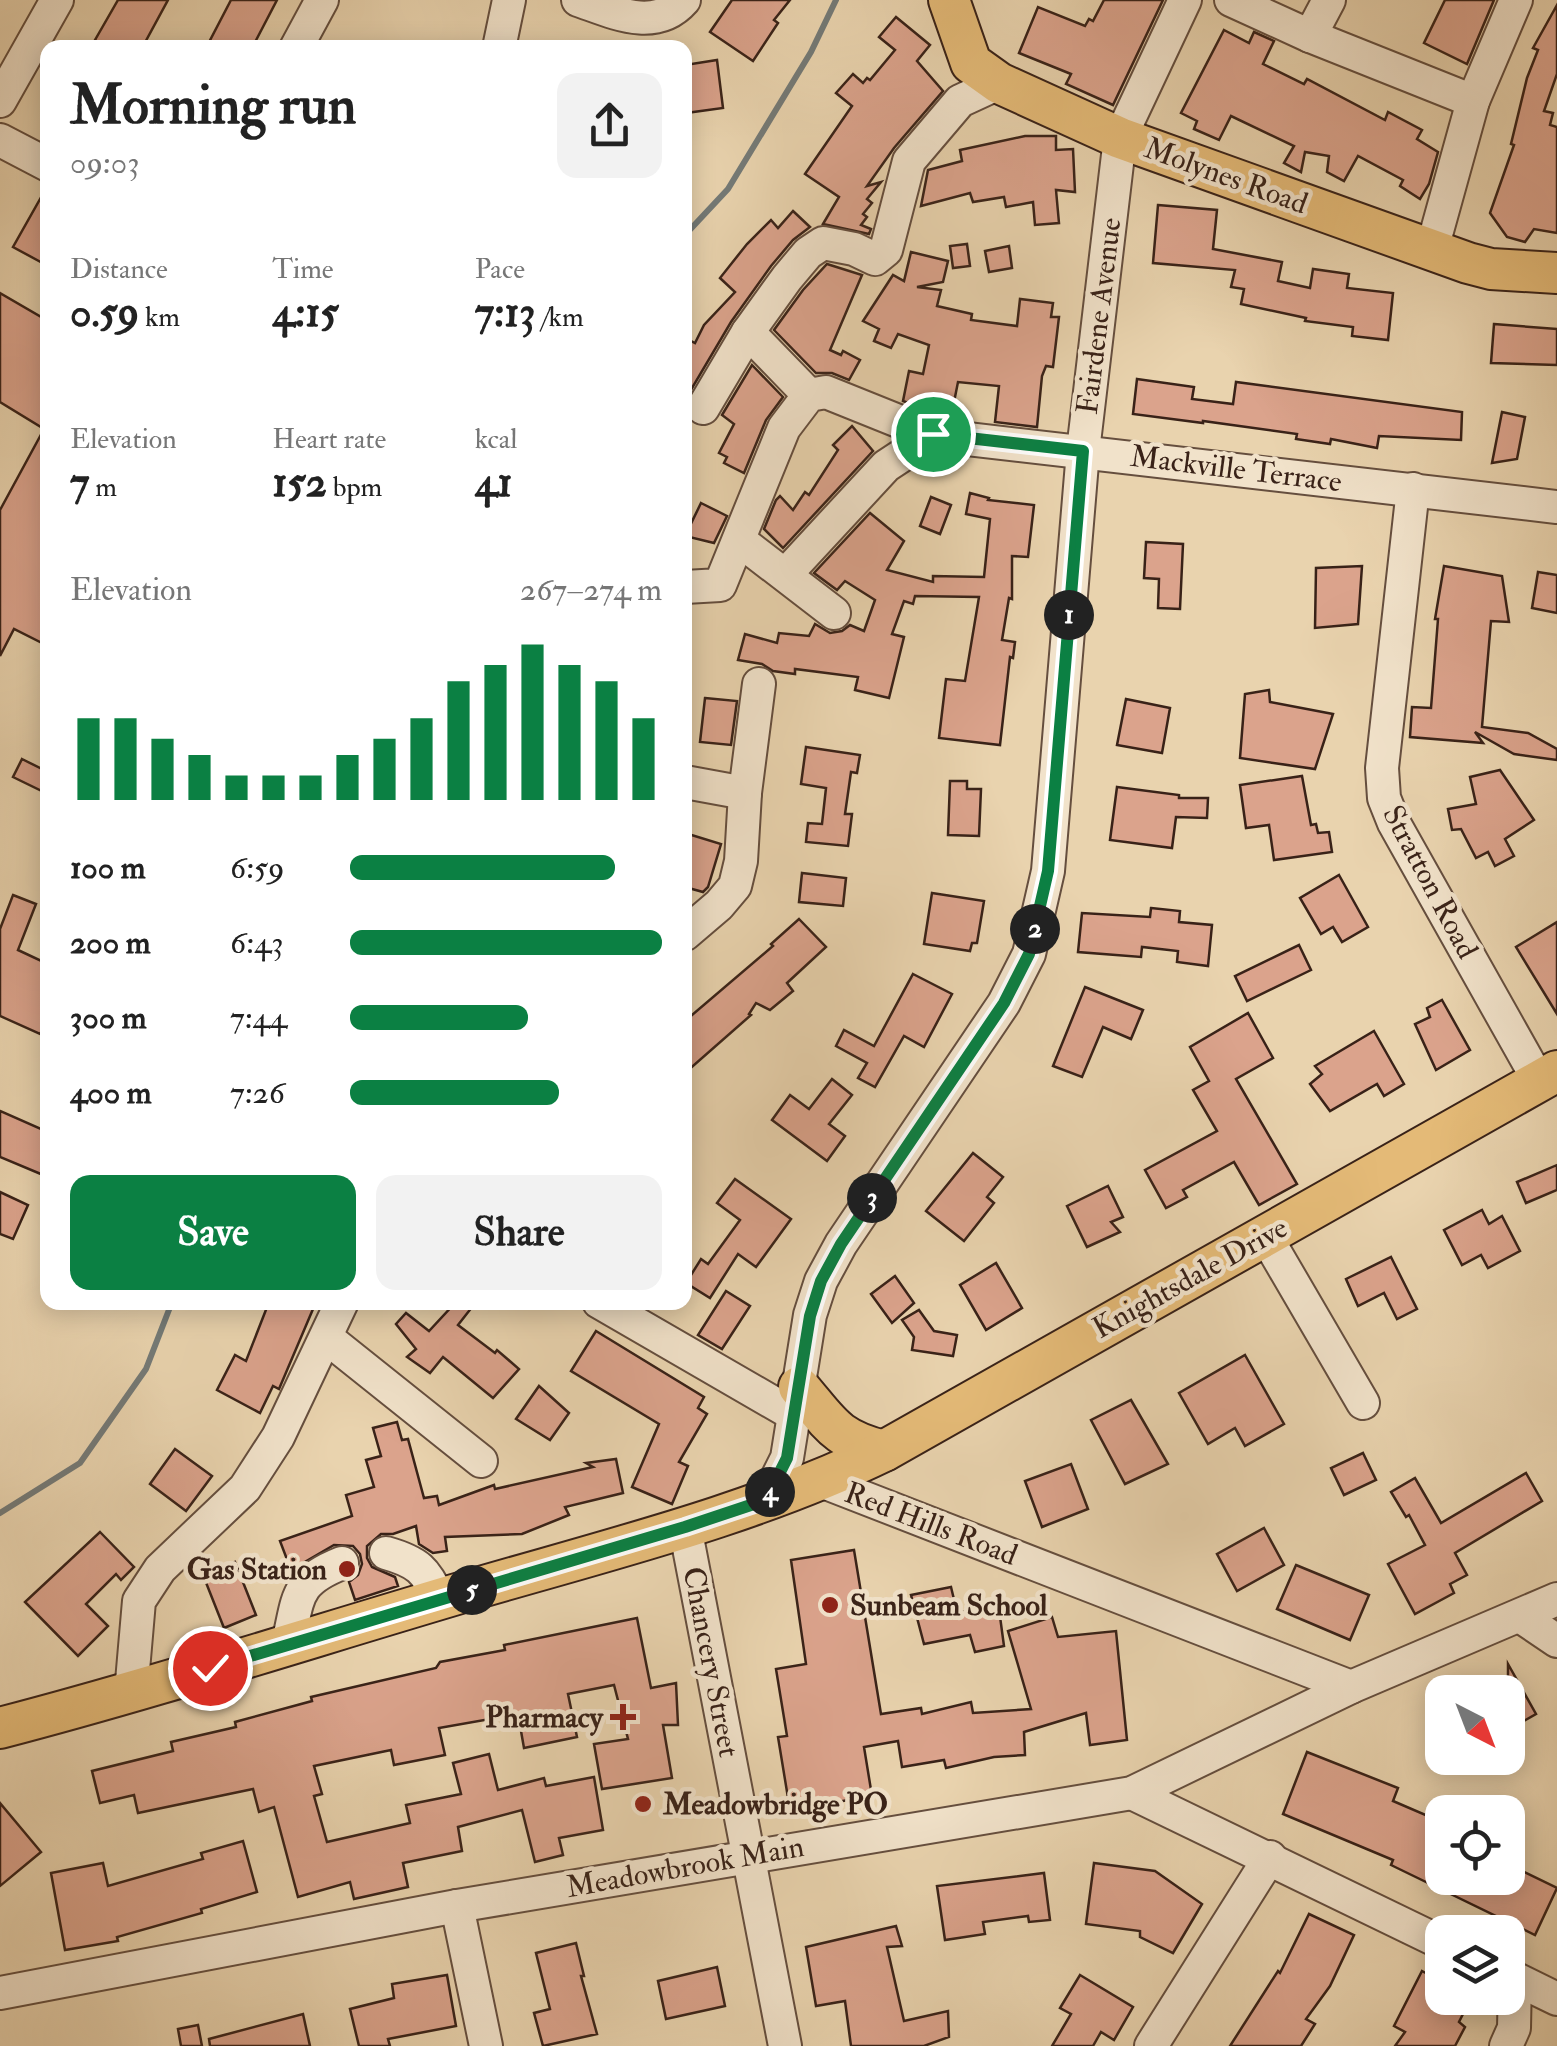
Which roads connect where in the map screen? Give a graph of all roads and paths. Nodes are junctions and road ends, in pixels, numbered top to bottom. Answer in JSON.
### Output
{"nodes":[{"id":1,"x":57,"y":0,"type":"edge"},
{"id":2,"x":322,"y":0,"type":"edge"},
{"id":3,"x":509,"y":0,"type":"edge"},
{"id":4,"x":578,"y":0,"type":"edge"},
{"id":5,"x":684,"y":0,"type":"edge"},
{"id":6,"x":949,"y":0,"type":"edge"},
{"id":7,"x":1184,"y":0,"type":"edge"},
{"id":8,"x":1231,"y":0,"type":"edge"},
{"id":9,"x":1330,"y":0,"type":"edge"},
{"id":10,"x":1516,"y":0,"type":"edge"},
{"id":11,"x":1310,"y":36,"type":"junction"},
{"id":12,"x":301,"y":40,"type":"edge"},
{"id":13,"x":501,"y":40,"type":"edge"},
{"id":14,"x":999,"y":83,"type":"junction"},
{"id":15,"x":0,"y":101,"type":"edge"},
{"id":16,"x":1473,"y":101,"type":"junction"},
{"id":17,"x":1120,"y":138,"type":"junction"},
{"id":18,"x":0,"y":140,"type":"edge"},
{"id":19,"x":40,"y":161,"type":"edge"},
{"id":20,"x":1432,"y":249,"type":"junction"},
{"id":21,"x":1557,"y":273,"type":"edge"},
{"id":22,"x":748,"y":332,"type":"junction"},
{"id":23,"x":809,"y":394,"type":"junction"},
{"id":24,"x":703,"y":408,"type":"dead end"},
{"id":25,"x":933,"y":434,"type":"junction"},
{"id":26,"x":1083,"y":451,"type":"junction"},
{"id":27,"x":1413,"y":489,"type":"junction"},
{"id":28,"x":1557,"y":507,"type":"edge"},
{"id":29,"x":738,"y":540,"type":"junction"},
{"id":30,"x":786,"y":574,"type":"junction"},
{"id":31,"x":692,"y":587,"type":"edge"},
{"id":32,"x":834,"y":612,"type":"dead end"},
{"id":33,"x":760,"y":684,"type":"dead end"},
{"id":34,"x":692,"y":783,"type":"edge"},
{"id":35,"x":746,"y":793,"type":"junction"},
{"id":36,"x":692,"y":928,"type":"edge"},
{"id":37,"x":1548,"y":1076,"type":"edge"},
{"id":38,"x":1265,"y":1235,"type":"junction"},
{"id":39,"x":339,"y":1310,"type":"edge"},
{"id":40,"x":615,"y":1310,"type":"edge"},
{"id":41,"x":327,"y":1338,"type":"junction"},
{"id":42,"x":798,"y":1401,"type":"junction"},
{"id":43,"x":1363,"y":1403,"type":"dead end"},
{"id":44,"x":884,"y":1451,"type":"junction"},
{"id":45,"x":481,"y":1462,"type":"dead end"},
{"id":46,"x":821,"y":1481,"type":"junction"},
{"id":47,"x":766,"y":1500,"type":"junction"},
{"id":48,"x":685,"y":1527,"type":"junction"},
{"id":49,"x":386,"y":1553,"type":"dead end"},
{"id":50,"x":342,"y":1564,"type":"dead end"},
{"id":51,"x":439,"y":1599,"type":"junction"},
{"id":52,"x":1557,"y":1599,"type":"edge"},
{"id":53,"x":1520,"y":1616,"type":"junction"},
{"id":54,"x":1557,"y":1641,"type":"edge"},
{"id":55,"x":288,"y":1643,"type":"junction"},
{"id":56,"x":1351,"y":1687,"type":"junction"},
{"id":57,"x":131,"y":1694,"type":"junction"},
{"id":58,"x":0,"y":1728,"type":"edge"},
{"id":59,"x":1132,"y":1794,"type":"junction"},
{"id":60,"x":750,"y":1856,"type":"junction"},
{"id":61,"x":1270,"y":1857,"type":"junction"},
{"id":62,"x":458,"y":1906,"type":"junction"},
{"id":63,"x":1425,"y":1934,"type":"edge"},
{"id":64,"x":1525,"y":1984,"type":"edge"},
{"id":65,"x":0,"y":1993,"type":"edge"},
{"id":66,"x":1557,"y":1999,"type":"edge"},
{"id":67,"x":1513,"y":2015,"type":"edge"},
{"id":68,"x":486,"y":2046,"type":"edge"},
{"id":69,"x":785,"y":2046,"type":"edge"},
{"id":70,"x":1151,"y":2046,"type":"edge"},
{"id":71,"x":1506,"y":2046,"type":"edge"}],
"edges":[{"from":1,"to":15,"type":"street"},
{"from":2,"to":12,"type":"street"},
{"from":3,"to":13,"type":"street"},
{"from":4,"to":5,"type":"street"},
{"from":6,"to":14,"type":"main road","name":"Molynes Road"},
{"from":7,"to":17,"type":"street","name":"Fairdene Avenue"},
{"from":8,"to":11,"type":"street"},
{"from":9,"to":11,"type":"street"},
{"from":10,"to":16,"type":"street"},
{"from":11,"to":16,"type":"street"},
{"from":14,"to":17,"type":"main road","name":"Molynes Road"},
{"from":14,"to":22,"type":"street"},
{"from":16,"to":20,"type":"street"},
{"from":17,"to":20,"type":"main road","name":"Molynes Road"},
{"from":17,"to":26,"type":"street","name":"Fairdene Avenue"},
{"from":18,"to":19,"type":"street"},
{"from":20,"to":21,"type":"main road","name":"Molynes Road"},
{"from":22,"to":23,"type":"street"},
{"from":22,"to":24,"type":"street"},
{"from":23,"to":25,"type":"street","name":"Mackville Terrace"},
{"from":23,"to":29,"type":"street"},
{"from":25,"to":26,"type":"street","name":"Mackville Terrace"},
{"from":25,"to":30,"type":"street"},
{"from":26,"to":27,"type":"street","name":"Mackville Terrace"},
{"from":26,"to":42,"type":"street","name":"Fairdene Avenue"},
{"from":27,"to":28,"type":"street","name":"Mackville Terrace"},
{"from":27,"to":37,"type":"street","name":"Stratton Road"},
{"from":29,"to":30,"type":"street"},
{"from":29,"to":31,"type":"street"},
{"from":30,"to":32,"type":"street"},
{"from":33,"to":35,"type":"street"},
{"from":34,"to":35,"type":"street"},
{"from":35,"to":36,"type":"street"},
{"from":37,"to":38,"type":"main road","name":"Knightsdale Drive"},
{"from":38,"to":43,"type":"street"},
{"from":38,"to":44,"type":"main road","name":"Knightsdale Drive"},
{"from":39,"to":41,"type":"street"},
{"from":40,"to":42,"type":"street"},
{"from":41,"to":45,"type":"street"},
{"from":41,"to":57,"type":"street"},
{"from":42,"to":44,"type":"main road"},
{"from":42,"to":47,"type":"street","name":"Fairdene Avenue"},
{"from":44,"to":46,"type":"main road","name":"Knightsdale Drive"},
{"from":46,"to":47,"type":"main road","name":"Red Hills Road"},
{"from":46,"to":56,"type":"street","name":"Red Hills Road"},
{"from":47,"to":48,"type":"main road","name":"Red Hills Road"},
{"from":48,"to":51,"type":"main road","name":"Red Hills Road"},
{"from":48,"to":60,"type":"street","name":"Chancery Street"},
{"from":49,"to":51,"type":"street"},
{"from":50,"to":55,"type":"street"},
{"from":51,"to":55,"type":"main road","name":"Red Hills Road"},
{"from":52,"to":53,"type":"street"},
{"from":53,"to":54,"type":"street"},
{"from":53,"to":56,"type":"street"},
{"from":55,"to":57,"type":"main road","name":"Red Hills Road"},
{"from":56,"to":59,"type":"street","name":"Meadowbrook Main"},
{"from":57,"to":58,"type":"main road","name":"Red Hills Road"},
{"from":59,"to":60,"type":"street","name":"Meadowbrook Main"},
{"from":59,"to":61,"type":"street"},
{"from":60,"to":62,"type":"street","name":"Meadowbrook Main"},
{"from":60,"to":69,"type":"street","name":"Chancery Street"},
{"from":61,"to":63,"type":"street"},
{"from":61,"to":70,"type":"street"},
{"from":62,"to":65,"type":"street","name":"Meadowbrook Main"},
{"from":62,"to":68,"type":"street"},
{"from":64,"to":66,"type":"street"},
{"from":67,"to":71,"type":"street"}]}
